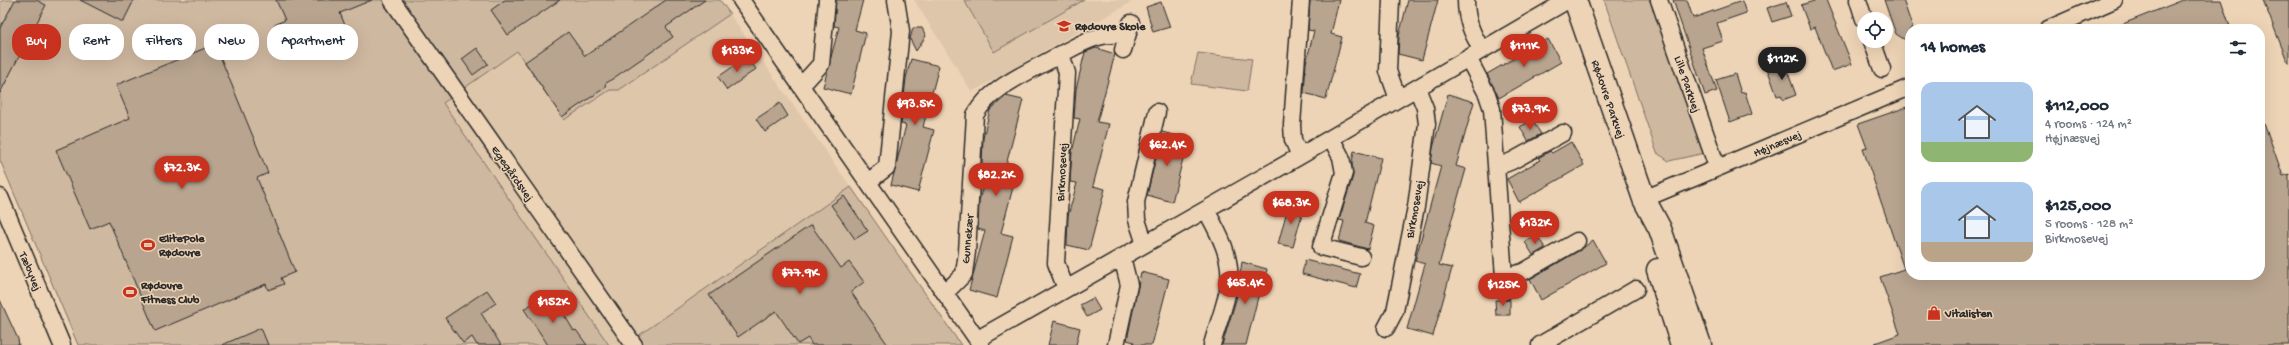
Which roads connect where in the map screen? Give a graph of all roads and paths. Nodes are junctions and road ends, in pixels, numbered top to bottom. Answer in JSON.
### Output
{"nodes":[{"id":1,"x":392,"y":0,"type":"edge"},
{"id":2,"x":741,"y":0,"type":"edge"},
{"id":3,"x":827,"y":0,"type":"edge"},
{"id":4,"x":896,"y":0,"type":"edge"},
{"id":5,"x":1301,"y":0,"type":"edge"},
{"id":6,"x":1391,"y":0,"type":"edge"},
{"id":7,"x":1466,"y":0,"type":"edge"},
{"id":8,"x":1568,"y":0,"type":"edge"},
{"id":9,"x":1575,"y":0,"type":"edge"},
{"id":10,"x":1659,"y":0,"type":"edge"},
{"id":11,"x":1858,"y":0,"type":"edge"},
{"id":12,"x":2114,"y":0,"type":"edge"},
{"id":13,"x":1862,"y":12,"type":"edge"},
{"id":14,"x":2059,"y":24,"type":"edge"},
{"id":15,"x":1127,"y":36,"type":"dead end"},
{"id":16,"x":1874,"y":48,"type":"edge"},
{"id":17,"x":1482,"y":50,"type":"junction"},
{"id":18,"x":1061,"y":54,"type":"junction"},
{"id":19,"x":1468,"y":58,"type":"junction"},
{"id":20,"x":1882,"y":69,"type":"dead end"},
{"id":21,"x":801,"y":86,"type":"junction"},
{"id":22,"x":1416,"y":88,"type":"junction"},
{"id":23,"x":1905,"y":89,"type":"edge"},
{"id":24,"x":1398,"y":99,"type":"junction"},
{"id":25,"x":1157,"y":112,"type":"dead end"},
{"id":26,"x":1563,"y":133,"type":"dead end"},
{"id":27,"x":1331,"y":138,"type":"junction"},
{"id":28,"x":1300,"y":156,"type":"junction"},
{"id":29,"x":1497,"y":167,"type":"junction"},
{"id":30,"x":1717,"y":167,"type":"junction"},
{"id":31,"x":868,"y":182,"type":"junction"},
{"id":32,"x":0,"y":197,"type":"edge"},
{"id":33,"x":1644,"y":198,"type":"junction"},
{"id":34,"x":1206,"y":210,"type":"junction"},
{"id":35,"x":1577,"y":242,"type":"dead end"},
{"id":36,"x":1145,"y":244,"type":"junction"},
{"id":37,"x":1361,"y":257,"type":"dead end"},
{"id":38,"x":1122,"y":258,"type":"junction"},
{"id":39,"x":1636,"y":289,"type":"dead end"},
{"id":40,"x":1066,"y":290,"type":"junction"},
{"id":41,"x":945,"y":293,"type":"junction"},
{"id":42,"x":1386,"y":328,"type":"dead end"},
{"id":43,"x":980,"y":342,"type":"edge"},
{"id":44,"x":62,"y":345,"type":"edge"},
{"id":45,"x":634,"y":345,"type":"edge"},
{"id":46,"x":1116,"y":345,"type":"edge"},
{"id":47,"x":1212,"y":345,"type":"edge"},
{"id":48,"x":1540,"y":345,"type":"edge"},
{"id":49,"x":1682,"y":345,"type":"edge"},
{"id":50,"x":1700,"y":345,"type":"edge"}],
"edges":[{"from":1,"to":45,"type":"street","name":"Egegårdsvej"},
{"from":2,"to":21,"type":"street"},
{"from":3,"to":21,"type":"street"},
{"from":4,"to":31,"type":"street"},
{"from":5,"to":28,"type":"street"},
{"from":6,"to":24,"type":"street"},
{"from":7,"to":17,"type":"street"},
{"from":8,"to":17,"type":"street"},
{"from":9,"to":33,"type":"street","name":"Rødovre Parkvej"},
{"from":10,"to":30,"type":"street","name":"Lille Parkvej"},
{"from":11,"to":13,"type":"street"},
{"from":12,"to":14,"type":"street"},
{"from":15,"to":18,"type":"street"},
{"from":16,"to":20,"type":"street"},
{"from":17,"to":19,"type":"street"},
{"from":18,"to":40,"type":"street","name":"Birkmosevej"},
{"from":18,"to":41,"type":"street","name":"Gunnekær"},
{"from":19,"to":22,"type":"street"},
{"from":19,"to":29,"type":"street"},
{"from":21,"to":31,"type":"street"},
{"from":22,"to":24,"type":"street"},
{"from":22,"to":42,"type":"street","name":"Birkmosevej"},
{"from":23,"to":30,"type":"street","name":"Højnæsvej"},
{"from":24,"to":27,"type":"street"},
{"from":25,"to":36,"type":"street"},
{"from":26,"to":29,"type":"street"},
{"from":27,"to":28,"type":"street"},
{"from":27,"to":37,"type":"street"},
{"from":28,"to":34,"type":"street"},
{"from":29,"to":35,"type":"street"},
{"from":30,"to":33,"type":"street","name":"Højnæsvej"},
{"from":31,"to":41,"type":"street"},
{"from":32,"to":44,"type":"street","name":"Tæbyvej"},
{"from":33,"to":49,"type":"street","name":"Rødovre Parkvej"},
{"from":33,"to":50,"type":"street","name":"Rødovre Parkvej"},
{"from":34,"to":36,"type":"street"},
{"from":34,"to":47,"type":"street"},
{"from":36,"to":38,"type":"street"},
{"from":38,"to":40,"type":"street"},
{"from":38,"to":46,"type":"street"},
{"from":39,"to":48,"type":"street"},
{"from":40,"to":43,"type":"street"},
{"from":41,"to":43,"type":"street"}]}
